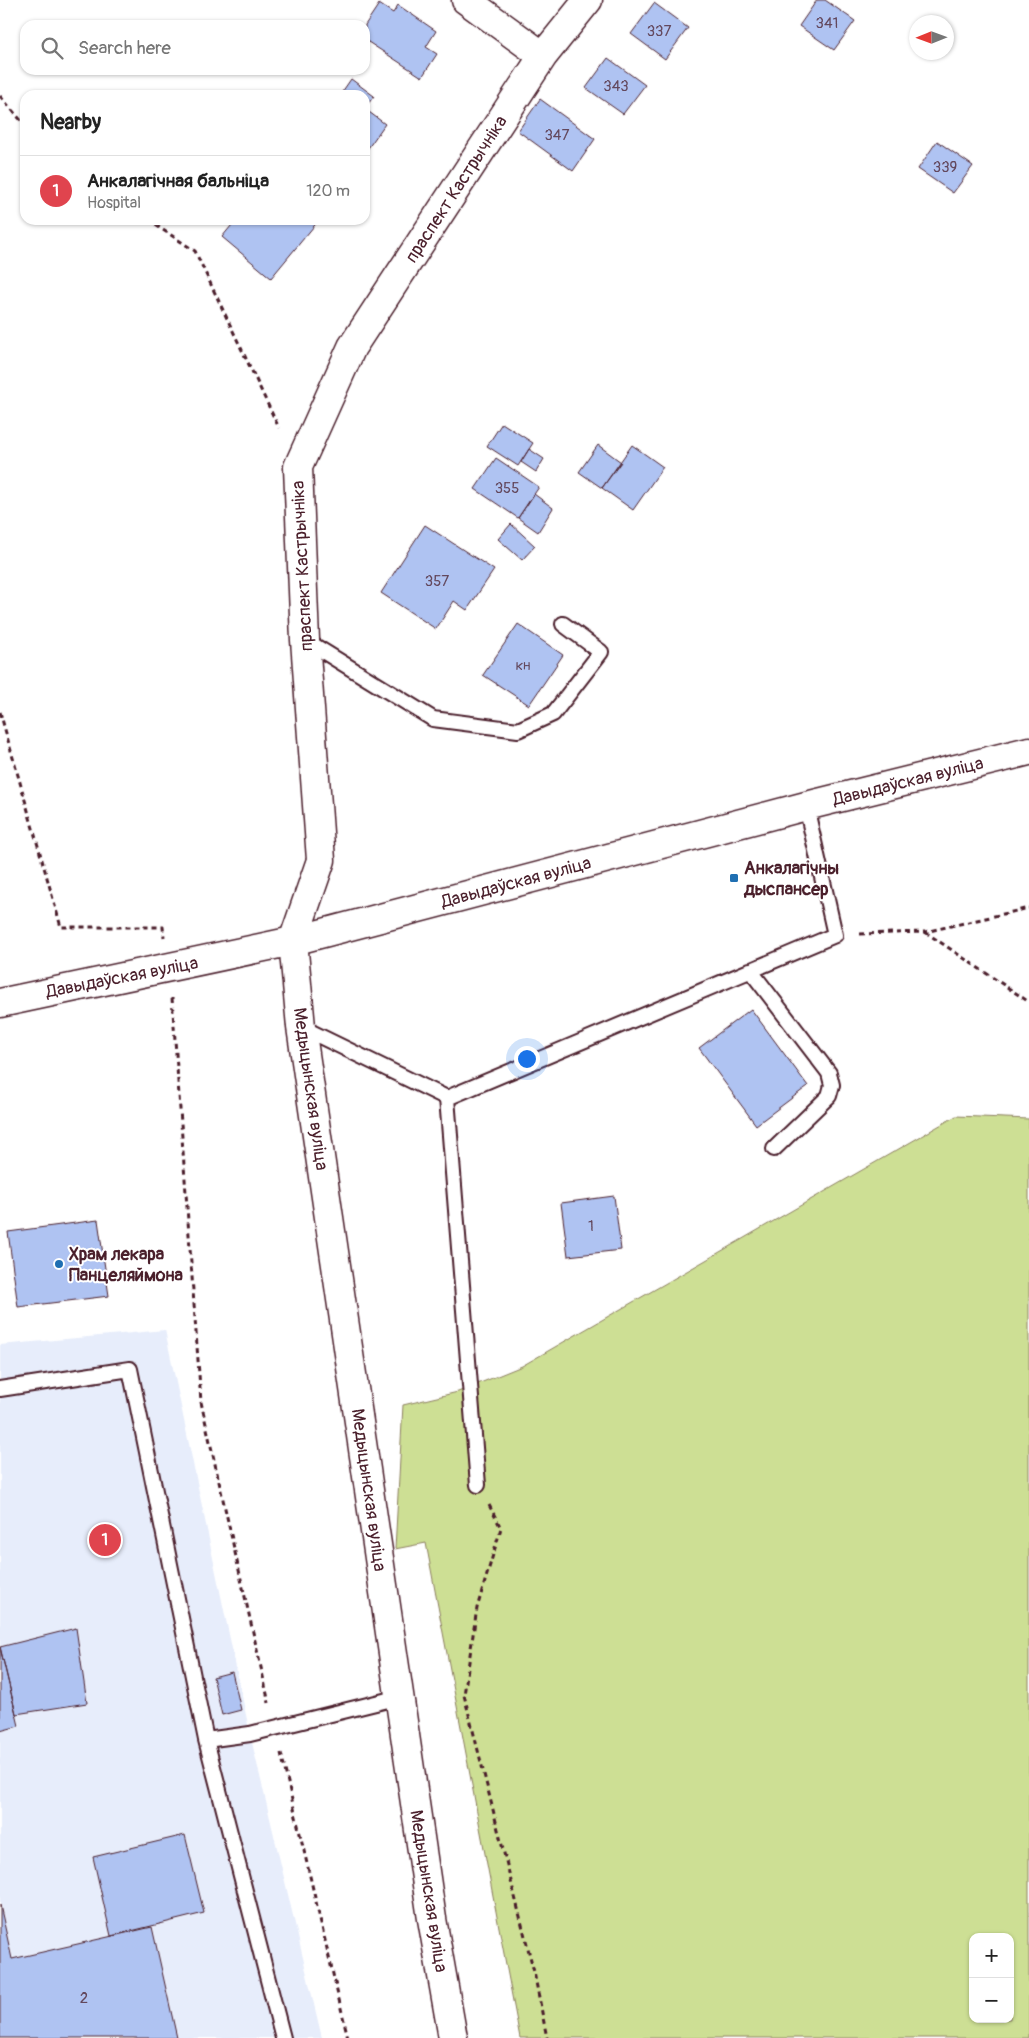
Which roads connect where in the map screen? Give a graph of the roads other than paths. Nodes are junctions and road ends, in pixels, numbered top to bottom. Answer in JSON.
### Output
{"nodes":[{"id":1,"x":466,"y":0,"type":"edge"},
{"id":2,"x":588,"y":0,"type":"edge"},
{"id":3,"x":542,"y":56,"type":"junction"},
{"id":4,"x":563,"y":624,"type":"dead end"},
{"id":5,"x":305,"y":640,"type":"junction"},
{"id":6,"x":1029,"y":751,"type":"edge"},
{"id":7,"x":806,"y":806,"type":"junction"},
{"id":8,"x":293,"y":941,"type":"junction"},
{"id":9,"x":750,"y":970,"type":"junction"},
{"id":10,"x":0,"y":1003,"type":"edge"},
{"id":11,"x":301,"y":1027,"type":"junction"},
{"id":12,"x":447,"y":1098,"type":"junction"},
{"id":13,"x":774,"y":1149,"type":"dead end"},
{"id":14,"x":0,"y":1389,"type":"edge"},
{"id":15,"x":478,"y":1485,"type":"road end"},
{"id":16,"x":400,"y":1697,"type":"junction"},
{"id":17,"x":206,"y":1740,"type":"junction"},
{"id":18,"x":283,"y":2038,"type":"edge"},
{"id":19,"x":454,"y":2038,"type":"edge"}],
"edges":[{"from":1,"to":3,"type":"street"},
{"from":2,"to":3,"type":"street","name":"праспект Кастрычніка"},
{"from":3,"to":5,"type":"street","name":"праспект Кастрычніка"},
{"from":4,"to":5,"type":"lane"},
{"from":5,"to":8,"type":"street","name":"праспект Кастрычніка"},
{"from":6,"to":7,"type":"street","name":"Давыдаўская вуліца"},
{"from":7,"to":8,"type":"street","name":"Давыдаўская вуліца"},
{"from":7,"to":9,"type":"lane"},
{"from":8,"to":10,"type":"street","name":"Давыдаўская вуліца"},
{"from":8,"to":11,"type":"street","name":"Медыцынская вуліца"},
{"from":9,"to":12,"type":"lane"},
{"from":9,"to":13,"type":"lane"},
{"from":11,"to":12,"type":"lane"},
{"from":11,"to":16,"type":"street","name":"Медыцынская вуліца"},
{"from":12,"to":15,"type":"lane"},
{"from":14,"to":17,"type":"lane"},
{"from":16,"to":17,"type":"lane"},
{"from":16,"to":19,"type":"street","name":"Медыцынская вуліца"},
{"from":17,"to":18,"type":"lane"}]}
